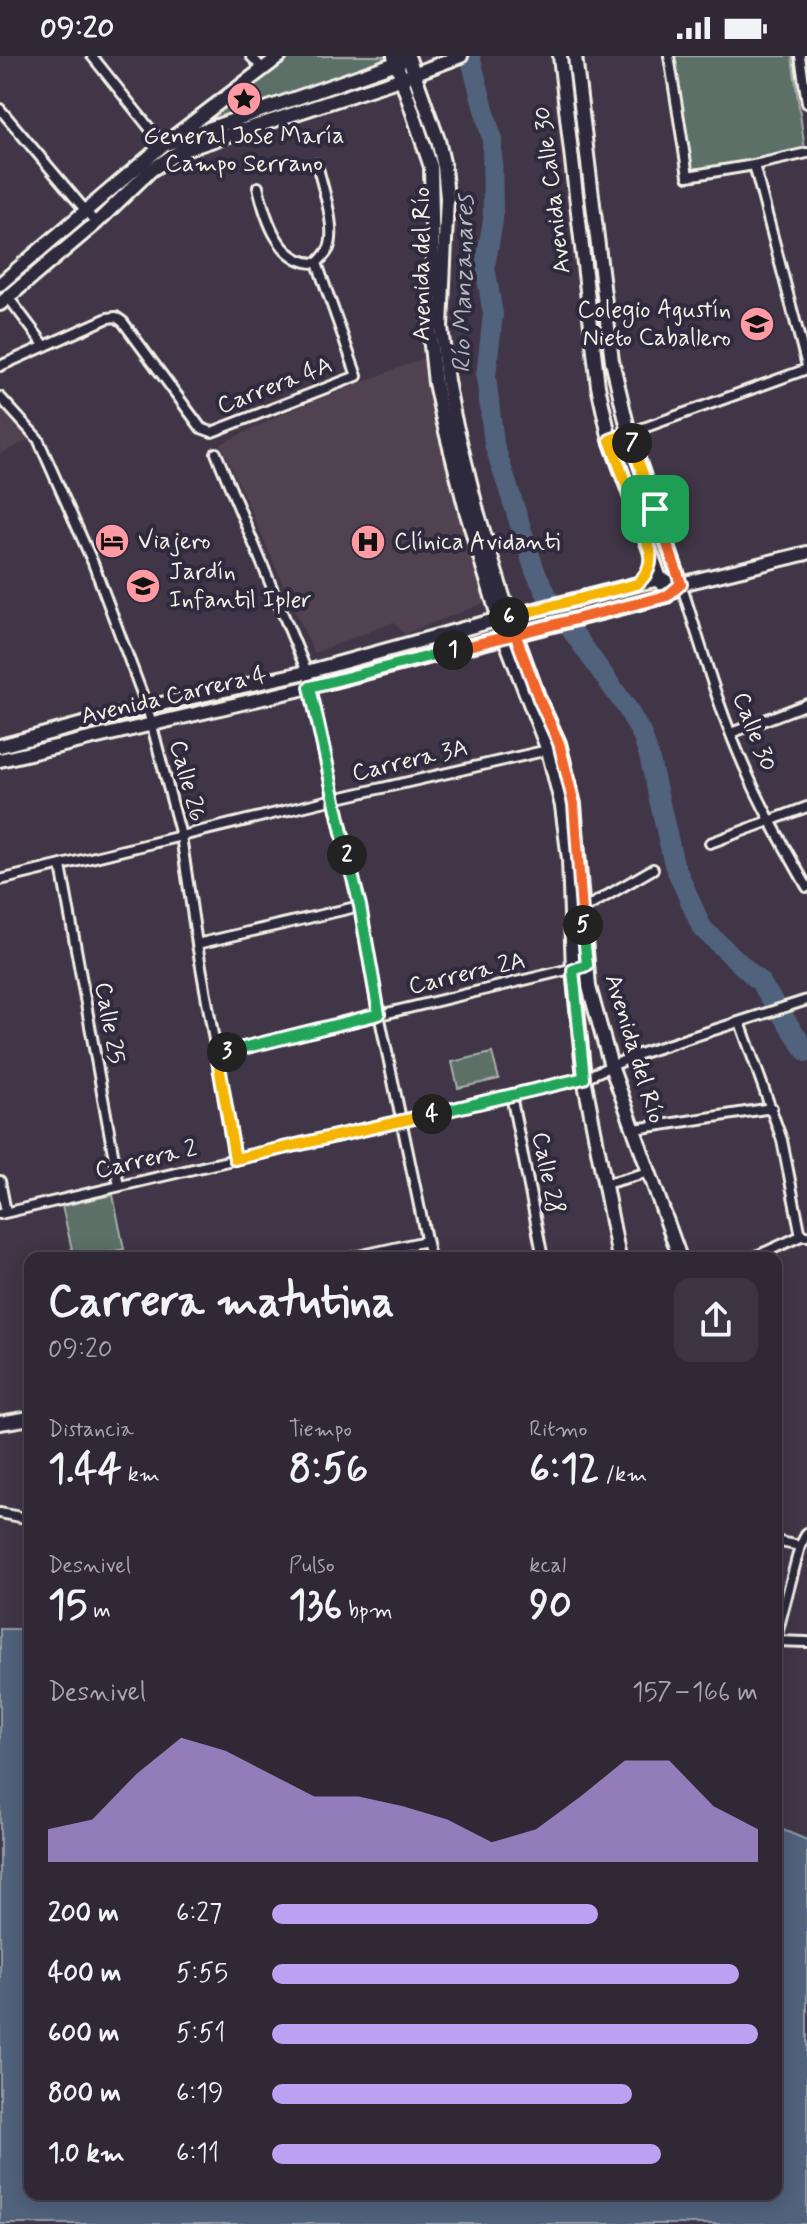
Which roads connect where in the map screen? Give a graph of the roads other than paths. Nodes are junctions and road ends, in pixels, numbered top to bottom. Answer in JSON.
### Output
{"nodes":[{"id":1,"x":92,"y":56,"type":"edge"},
{"id":2,"x":251,"y":56,"type":"edge"},
{"id":3,"x":280,"y":56,"type":"edge"},
{"id":4,"x":461,"y":56,"type":"edge"},
{"id":5,"x":560,"y":56,"type":"edge"},
{"id":6,"x":575,"y":56,"type":"edge"},
{"id":7,"x":669,"y":56,"type":"edge"},
{"id":8,"x":800,"y":56,"type":"edge"},
{"id":9,"x":411,"y":57,"type":"edge"},
{"id":10,"x":395,"y":59,"type":"edge"},
{"id":11,"x":263,"y":69,"type":"junction"},
{"id":12,"x":413,"y":74,"type":"junction"},
{"id":13,"x":400,"y":79,"type":"junction"},
{"id":14,"x":807,"y":103,"type":"edge"},
{"id":15,"x":0,"y":109,"type":"edge"},
{"id":16,"x":163,"y":145,"type":"junction"},
{"id":17,"x":807,"y":153,"type":"edge"},
{"id":18,"x":317,"y":164,"type":"dead end"},
{"id":19,"x":754,"y":165,"type":"junction"},
{"id":20,"x":258,"y":187,"type":"dead end"},
{"id":21,"x":87,"y":212,"type":"junction"},
{"id":22,"x":96,"y":223,"type":"junction"},
{"id":23,"x":317,"y":263,"type":"junction"},
{"id":24,"x":0,"y":284,"type":"edge"},
{"id":25,"x":4,"y":301,"type":"edge"},
{"id":26,"x":45,"y":346,"type":"junction"},
{"id":27,"x":0,"y":366,"type":"edge"},
{"id":28,"x":807,"y":368,"type":"edge"},
{"id":29,"x":0,"y":397,"type":"edge"},
{"id":30,"x":629,"y":433,"type":"junction"},
{"id":31,"x":610,"y":440,"type":"junction"},
{"id":32,"x":216,"y":453,"type":"dead end"},
{"id":33,"x":650,"y":550,"type":"junction"},
{"id":34,"x":807,"y":553,"type":"edge"},
{"id":35,"x":660,"y":579,"type":"junction"},
{"id":36,"x":637,"y":584,"type":"junction"},
{"id":37,"x":681,"y":584,"type":"junction"},
{"id":38,"x":667,"y":596,"type":"junction"},
{"id":39,"x":504,"y":617,"type":"junction"},
{"id":40,"x":510,"y":635,"type":"junction"},
{"id":41,"x":307,"y":672,"type":"junction"},
{"id":42,"x":310,"y":687,"type":"junction"},
{"id":43,"x":807,"y":704,"type":"edge"},
{"id":44,"x":147,"y":707,"type":"junction"},
{"id":45,"x":151,"y":724,"type":"junction"},
{"id":46,"x":731,"y":733,"type":"junction"},
{"id":47,"x":548,"y":750,"type":"junction"},
{"id":48,"x":1,"y":751,"type":"edge"},
{"id":49,"x":334,"y":799,"type":"junction"},
{"id":50,"x":807,"y":807,"type":"edge"},
{"id":51,"x":770,"y":820,"type":"junction"},
{"id":52,"x":181,"y":836,"type":"junction"},
{"id":53,"x":710,"y":843,"type":"dead end"},
{"id":54,"x":61,"y":866,"type":"junction"},
{"id":55,"x":653,"y":869,"type":"dead end"},
{"id":56,"x":0,"y":880,"type":"edge"},
{"id":57,"x":807,"y":887,"type":"edge"},
{"id":58,"x":360,"y":906,"type":"junction"},
{"id":59,"x":582,"y":910,"type":"junction"},
{"id":60,"x":197,"y":944,"type":"junction"},
{"id":61,"x":587,"y":965,"type":"junction"},
{"id":62,"x":573,"y":970,"type":"junction"},
{"id":63,"x":807,"y":1000,"type":"edge"},
{"id":64,"x":379,"y":1014,"type":"junction"},
{"id":65,"x":740,"y":1022,"type":"junction"},
{"id":66,"x":217,"y":1054,"type":"junction"},
{"id":67,"x":611,"y":1066,"type":"junction"},
{"id":68,"x":584,"y":1078,"type":"junction"},
{"id":69,"x":511,"y":1095,"type":"junction"},
{"id":70,"x":772,"y":1108,"type":"junction"},
{"id":71,"x":401,"y":1121,"type":"junction"},
{"id":72,"x":635,"y":1129,"type":"junction"},
{"id":73,"x":235,"y":1159,"type":"junction"},
{"id":74,"x":649,"y":1172,"type":"junction"},
{"id":75,"x":0,"y":1181,"type":"edge"},
{"id":76,"x":605,"y":1184,"type":"junction"},
{"id":77,"x":119,"y":1186,"type":"junction"},
{"id":78,"x":3,"y":1213,"type":"edge"},
{"id":79,"x":804,"y":1236,"type":"edge"},
{"id":80,"x":426,"y":1241,"type":"junction"},
{"id":81,"x":376,"y":1252,"type":"edge"},
{"id":82,"x":429,"y":1252,"type":"edge"},
{"id":83,"x":542,"y":1252,"type":"edge"},
{"id":84,"x":618,"y":1252,"type":"edge"},
{"id":85,"x":678,"y":1252,"type":"edge"},
{"id":86,"x":766,"y":1252,"type":"edge"},
{"id":87,"x":24,"y":1419,"type":"edge"},
{"id":88,"x":0,"y":1423,"type":"edge"},
{"id":89,"x":0,"y":1513,"type":"edge"},
{"id":90,"x":24,"y":1518,"type":"edge"},
{"id":91,"x":807,"y":1533,"type":"edge"},
{"id":92,"x":782,"y":1542,"type":"edge"},
{"id":93,"x":800,"y":1546,"type":"junction"},
{"id":94,"x":782,"y":1616,"type":"edge"},
{"id":95,"x":782,"y":1640,"type":"edge"},
{"id":96,"x":807,"y":1642,"type":"edge"}],
"edges":[{"from":1,"to":16,"type":"street"},
{"from":2,"to":11,"type":"street"},
{"from":3,"to":11,"type":"main road"},
{"from":4,"to":12,"type":"main road"},
{"from":5,"to":31,"type":"main road","name":"Avenida Calle 30"},
{"from":6,"to":30,"type":"main road","name":"Avenida Calle 30"},
{"from":7,"to":19,"type":"street"},
{"from":8,"to":14,"type":"street"},
{"from":9,"to":10,"type":"main road"},
{"from":9,"to":12,"type":"main road","name":"Avenida del Río"},
{"from":10,"to":13,"type":"main road","name":"Avenida del Río"},
{"from":10,"to":16,"type":"main road"},
{"from":11,"to":16,"type":"main road"},
{"from":12,"to":13,"type":"main road"},
{"from":12,"to":39,"type":"main road","name":"Avenida del Río"},
{"from":13,"to":22,"type":"main road"},
{"from":13,"to":39,"type":"main road","name":"Avenida del Río"},
{"from":15,"to":21,"type":"street"},
{"from":16,"to":21,"type":"main road"},
{"from":17,"to":19,"type":"street"},
{"from":18,"to":23,"type":"street"},
{"from":19,"to":28,"type":"street"},
{"from":20,"to":23,"type":"street"},
{"from":21,"to":22,"type":"street"},
{"from":21,"to":24,"type":"main road"},
{"from":22,"to":25,"type":"main road"},
{"from":23,"to":26,"type":"street","name":"Carrera 4A"},
{"from":25,"to":26,"type":"street"},
{"from":26,"to":27,"type":"street"},
{"from":28,"to":30,"type":"street"},
{"from":29,"to":44,"type":"street","name":"Calle 26"},
{"from":30,"to":31,"type":"street"},
{"from":30,"to":37,"type":"main road","name":"Avenida Calle 30"},
{"from":31,"to":33,"type":"main road","name":"Avenida Calle 30"},
{"from":32,"to":41,"type":"street"},
{"from":33,"to":35,"type":"main road","name":"Avenida Calle 30"},
{"from":33,"to":36,"type":"main road"},
{"from":34,"to":37,"type":"main road","name":"Avenida Carrera 4"},
{"from":35,"to":36,"type":"main road","name":"Avenida Carrera 4"},
{"from":35,"to":37,"type":"main road","name":"Avenida Carrera 4"},
{"from":35,"to":38,"type":"main road","name":"Avenida Calle 30"},
{"from":36,"to":39,"type":"main road","name":"Avenida Carrera 4"},
{"from":37,"to":38,"type":"main road","name":"Avenida Carrera 4"},
{"from":37,"to":46,"type":"street","name":"Calle 30"},
{"from":38,"to":40,"type":"main road","name":"Avenida Carrera 4"},
{"from":39,"to":40,"type":"main road","name":"Avenida del Río"},
{"from":39,"to":41,"type":"main road","name":"Avenida Carrera 4"},
{"from":40,"to":42,"type":"main road","name":"Avenida Carrera 4"},
{"from":40,"to":47,"type":"main road","name":"Avenida del Río"},
{"from":40,"to":59,"type":"main road","name":"Avenida del Río"},
{"from":41,"to":42,"type":"street"},
{"from":41,"to":44,"type":"main road","name":"Avenida Carrera 4"},
{"from":42,"to":45,"type":"main road","name":"Avenida Carrera 4"},
{"from":42,"to":49,"type":"street"},
{"from":43,"to":46,"type":"street"},
{"from":44,"to":45,"type":"street","name":"Calle 26"},
{"from":44,"to":48,"type":"main road","name":"Avenida Carrera 4"},
{"from":45,"to":48,"type":"main road","name":"Avenida Carrera 4"},
{"from":45,"to":52,"type":"street","name":"Calle 26"},
{"from":46,"to":51,"type":"street","name":"Calle 30"},
{"from":47,"to":49,"type":"street","name":"Carrera 3A"},
{"from":47,"to":62,"type":"main road","name":"Avenida del Río"},
{"from":49,"to":52,"type":"street","name":"Carrera 3A"},
{"from":49,"to":58,"type":"street"},
{"from":50,"to":51,"type":"street"},
{"from":51,"to":53,"type":"street"},
{"from":51,"to":57,"type":"street","name":"Calle 30"},
{"from":52,"to":54,"type":"street","name":"Carrera 3A"},
{"from":52,"to":60,"type":"street","name":"Calle 26"},
{"from":54,"to":56,"type":"street","name":"Carrera 3A"},
{"from":54,"to":77,"type":"street","name":"Calle 25"},
{"from":55,"to":59,"type":"street"},
{"from":58,"to":60,"type":"street"},
{"from":58,"to":64,"type":"street"},
{"from":59,"to":61,"type":"main road","name":"Avenida del Río"},
{"from":60,"to":66,"type":"street","name":"Calle 26"},
{"from":61,"to":62,"type":"street","name":"Carrera 2A"},
{"from":61,"to":67,"type":"main road","name":"Avenida del Río"},
{"from":62,"to":64,"type":"street","name":"Carrera 2A"},
{"from":62,"to":68,"type":"main road","name":"Avenida del Río"},
{"from":63,"to":65,"type":"street","name":"Carrera 2"},
{"from":64,"to":66,"type":"street","name":"Carrera 2A"},
{"from":64,"to":71,"type":"street"},
{"from":65,"to":67,"type":"street","name":"Carrera 2"},
{"from":65,"to":70,"type":"street"},
{"from":66,"to":73,"type":"street","name":"Calle 26"},
{"from":67,"to":68,"type":"street","name":"Carrera 2"},
{"from":67,"to":72,"type":"main road","name":"Avenida del Río"},
{"from":68,"to":69,"type":"street","name":"Carrera 2"},
{"from":68,"to":76,"type":"main road","name":"Avenida del Río"},
{"from":69,"to":71,"type":"street","name":"Carrera 2"},
{"from":69,"to":83,"type":"street","name":"Calle 28"},
{"from":70,"to":72,"type":"street"},
{"from":70,"to":79,"type":"street"},
{"from":71,"to":73,"type":"street","name":"Carrera 2"},
{"from":71,"to":80,"type":"street"},
{"from":72,"to":74,"type":"main road","name":"Avenida del Río"},
{"from":73,"to":77,"type":"street","name":"Carrera 2"},
{"from":74,"to":76,"type":"street"},
{"from":74,"to":85,"type":"main road","name":"Avenida del Río"},
{"from":75,"to":78,"type":"street"},
{"from":76,"to":84,"type":"main road","name":"Avenida del Río"},
{"from":77,"to":78,"type":"street","name":"Carrera 2"},
{"from":79,"to":86,"type":"street"},
{"from":80,"to":81,"type":"street"},
{"from":80,"to":82,"type":"street"},
{"from":87,"to":88,"type":"main road"},
{"from":89,"to":90,"type":"street"},
{"from":91,"to":93,"type":"street"},
{"from":92,"to":93,"type":"street"},
{"from":93,"to":94,"type":"street"},
{"from":95,"to":96,"type":"street"}]}
